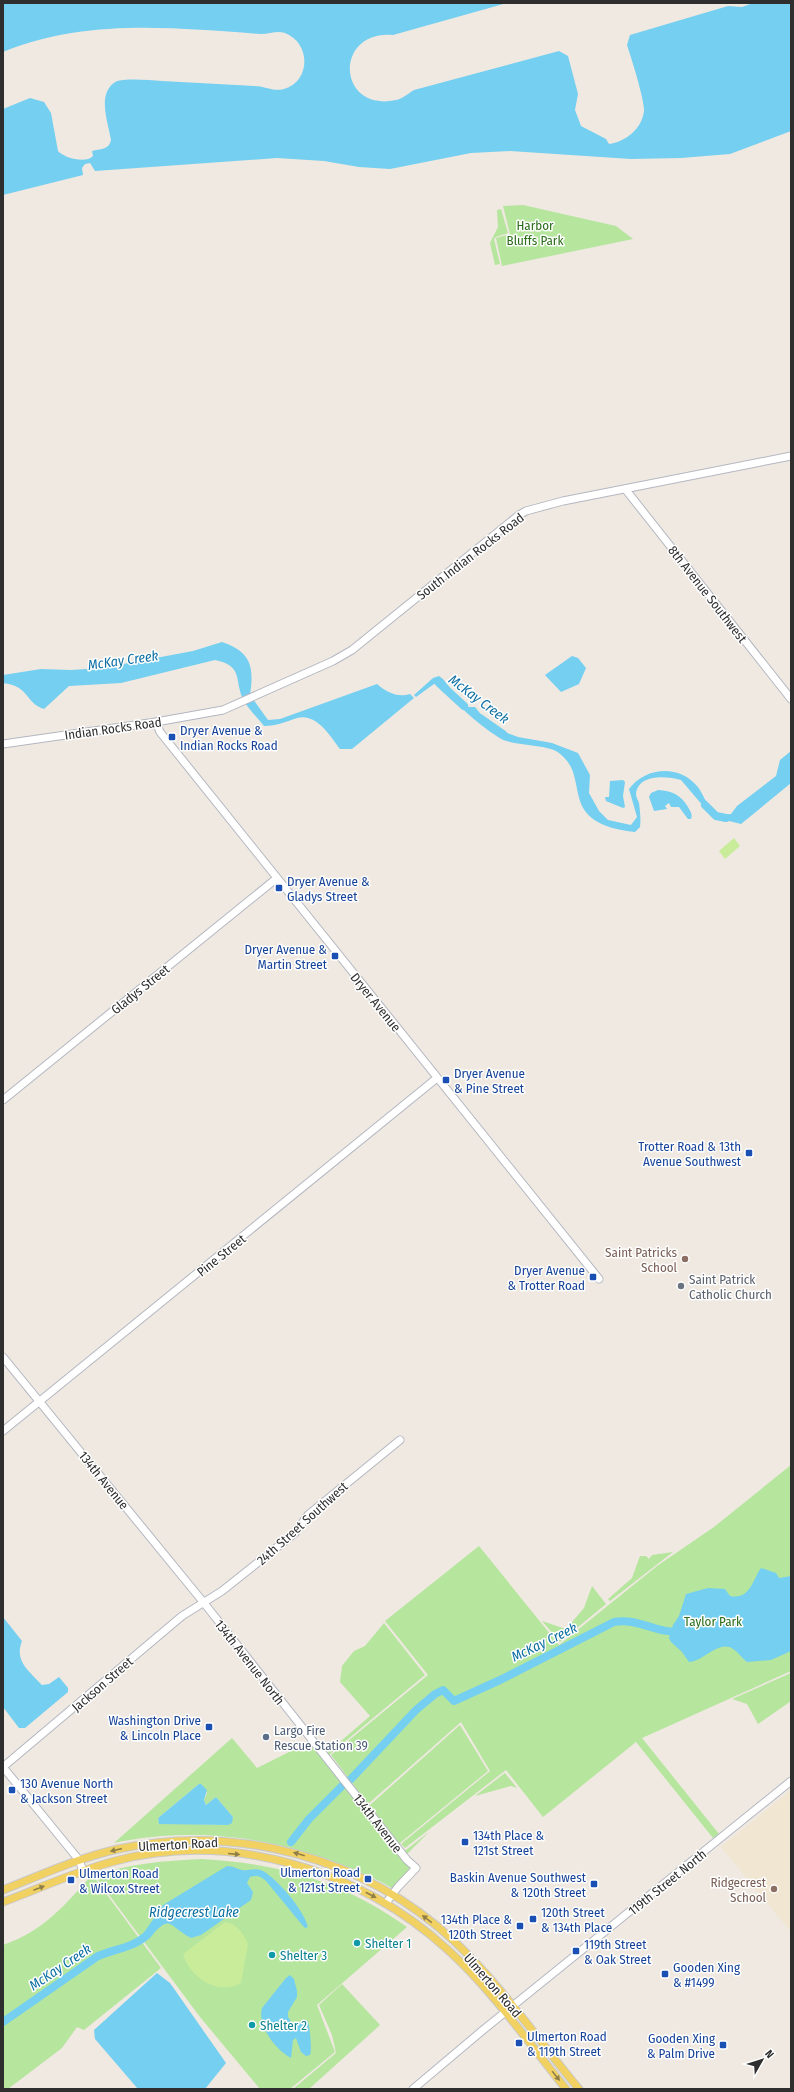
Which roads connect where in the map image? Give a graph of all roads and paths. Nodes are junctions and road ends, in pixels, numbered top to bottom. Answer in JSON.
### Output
{"nodes":[{"id":1,"x":791,"y":456,"type":"edge"},
{"id":2,"x":626,"y":490,"type":"junction"},
{"id":3,"x":791,"y":699,"type":"edge"},
{"id":4,"x":223,"y":710,"type":"joint"},
{"id":5,"x":156,"y":722,"type":"junction"},
{"id":6,"x":3,"y":744,"type":"edge"},
{"id":7,"x":276,"y":878,"type":"junction"},
{"id":8,"x":437,"y":1078,"type":"junction"},
{"id":9,"x":3,"y":1100,"type":"edge"},
{"id":10,"x":600,"y":1279,"type":"dead end"},
{"id":11,"x":3,"y":1357,"type":"edge"},
{"id":12,"x":40,"y":1402,"type":"junction"},
{"id":13,"x":3,"y":1431,"type":"edge"},
{"id":14,"x":400,"y":1440,"type":"dead end"},
{"id":15,"x":204,"y":1603,"type":"junction"},
{"id":16,"x":3,"y":1767,"type":"edge"},
{"id":17,"x":342,"y":1778,"type":"joint"},
{"id":18,"x":791,"y":1781,"type":"edge"},
{"id":19,"x":79,"y":1860,"type":"junction"},
{"id":20,"x":83,"y":1871,"type":"junction"},
{"id":21,"x":3,"y":1890,"type":"edge"},
{"id":22,"x":392,"y":1894,"type":"junction"},
{"id":23,"x":3,"y":1902,"type":"edge"},
{"id":24,"x":386,"y":1903,"type":"junction"},
{"id":25,"x":512,"y":2007,"type":"junction"},
{"id":26,"x":505,"y":2013,"type":"junction"},
{"id":27,"x":412,"y":2089,"type":"edge"},
{"id":28,"x":566,"y":2089,"type":"edge"},
{"id":29,"x":579,"y":2089,"type":"edge"}],
"edges":[{"from":1,"to":2,"type":"street","name":"South Indian Rocks Road"},
{"from":2,"to":3,"type":"street","name":"8th Avenue Southwest"},
{"from":2,"to":4,"type":"street","name":"South Indian Rocks Road"},
{"from":4,"to":5,"type":"street","name":"Indian Rocks Road"},
{"from":5,"to":6,"type":"street","name":"Indian Rocks Road"},
{"from":5,"to":7,"type":"street","name":"Dryer Avenue"},
{"from":7,"to":8,"type":"street","name":"Dryer Avenue"},
{"from":7,"to":9,"type":"street","name":"Gladys Street"},
{"from":8,"to":10,"type":"street","name":"Dryer Avenue"},
{"from":8,"to":12,"type":"street","name":"Pine Street"},
{"from":11,"to":12,"type":"street","name":"134th Avenue"},
{"from":12,"to":13,"type":"street","name":"Pine Street"},
{"from":12,"to":15,"type":"street","name":"134th Avenue"},
{"from":14,"to":15,"type":"street","name":"24th Street Southwest"},
{"from":15,"to":16,"type":"street","name":"Jackson Street"},
{"from":15,"to":17,"type":"street","name":"134th Avenue North"},
{"from":16,"to":19,"type":"street"},
{"from":17,"to":22,"type":"street","name":"134th Avenue"},
{"from":18,"to":25,"type":"street","name":"119th Street North"},
{"from":19,"to":20,"type":"street"},
{"from":19,"to":21,"type":"main road","name":"Ulmerton Road"},
{"from":22,"to":19,"type":"main road","name":"Ulmerton Road","one_way":true},
{"from":23,"to":20,"type":"main road","name":"Ulmerton Road","one_way":true},
{"from":20,"to":24,"type":"main road","name":"Ulmerton Road","one_way":true},
{"from":22,"to":24,"type":"street"},
{"from":25,"to":22,"type":"main road","name":"Ulmerton Road","one_way":true},
{"from":24,"to":26,"type":"main road","name":"Ulmerton Road"},
{"from":25,"to":26,"type":"street","name":"119th Street North"},
{"from":25,"to":29,"type":"main road","name":"Ulmerton Road"},
{"from":26,"to":27,"type":"street","name":"119th Street North"},
{"from":26,"to":28,"type":"main road","name":"Ulmerton Road","one_way":true}]}
